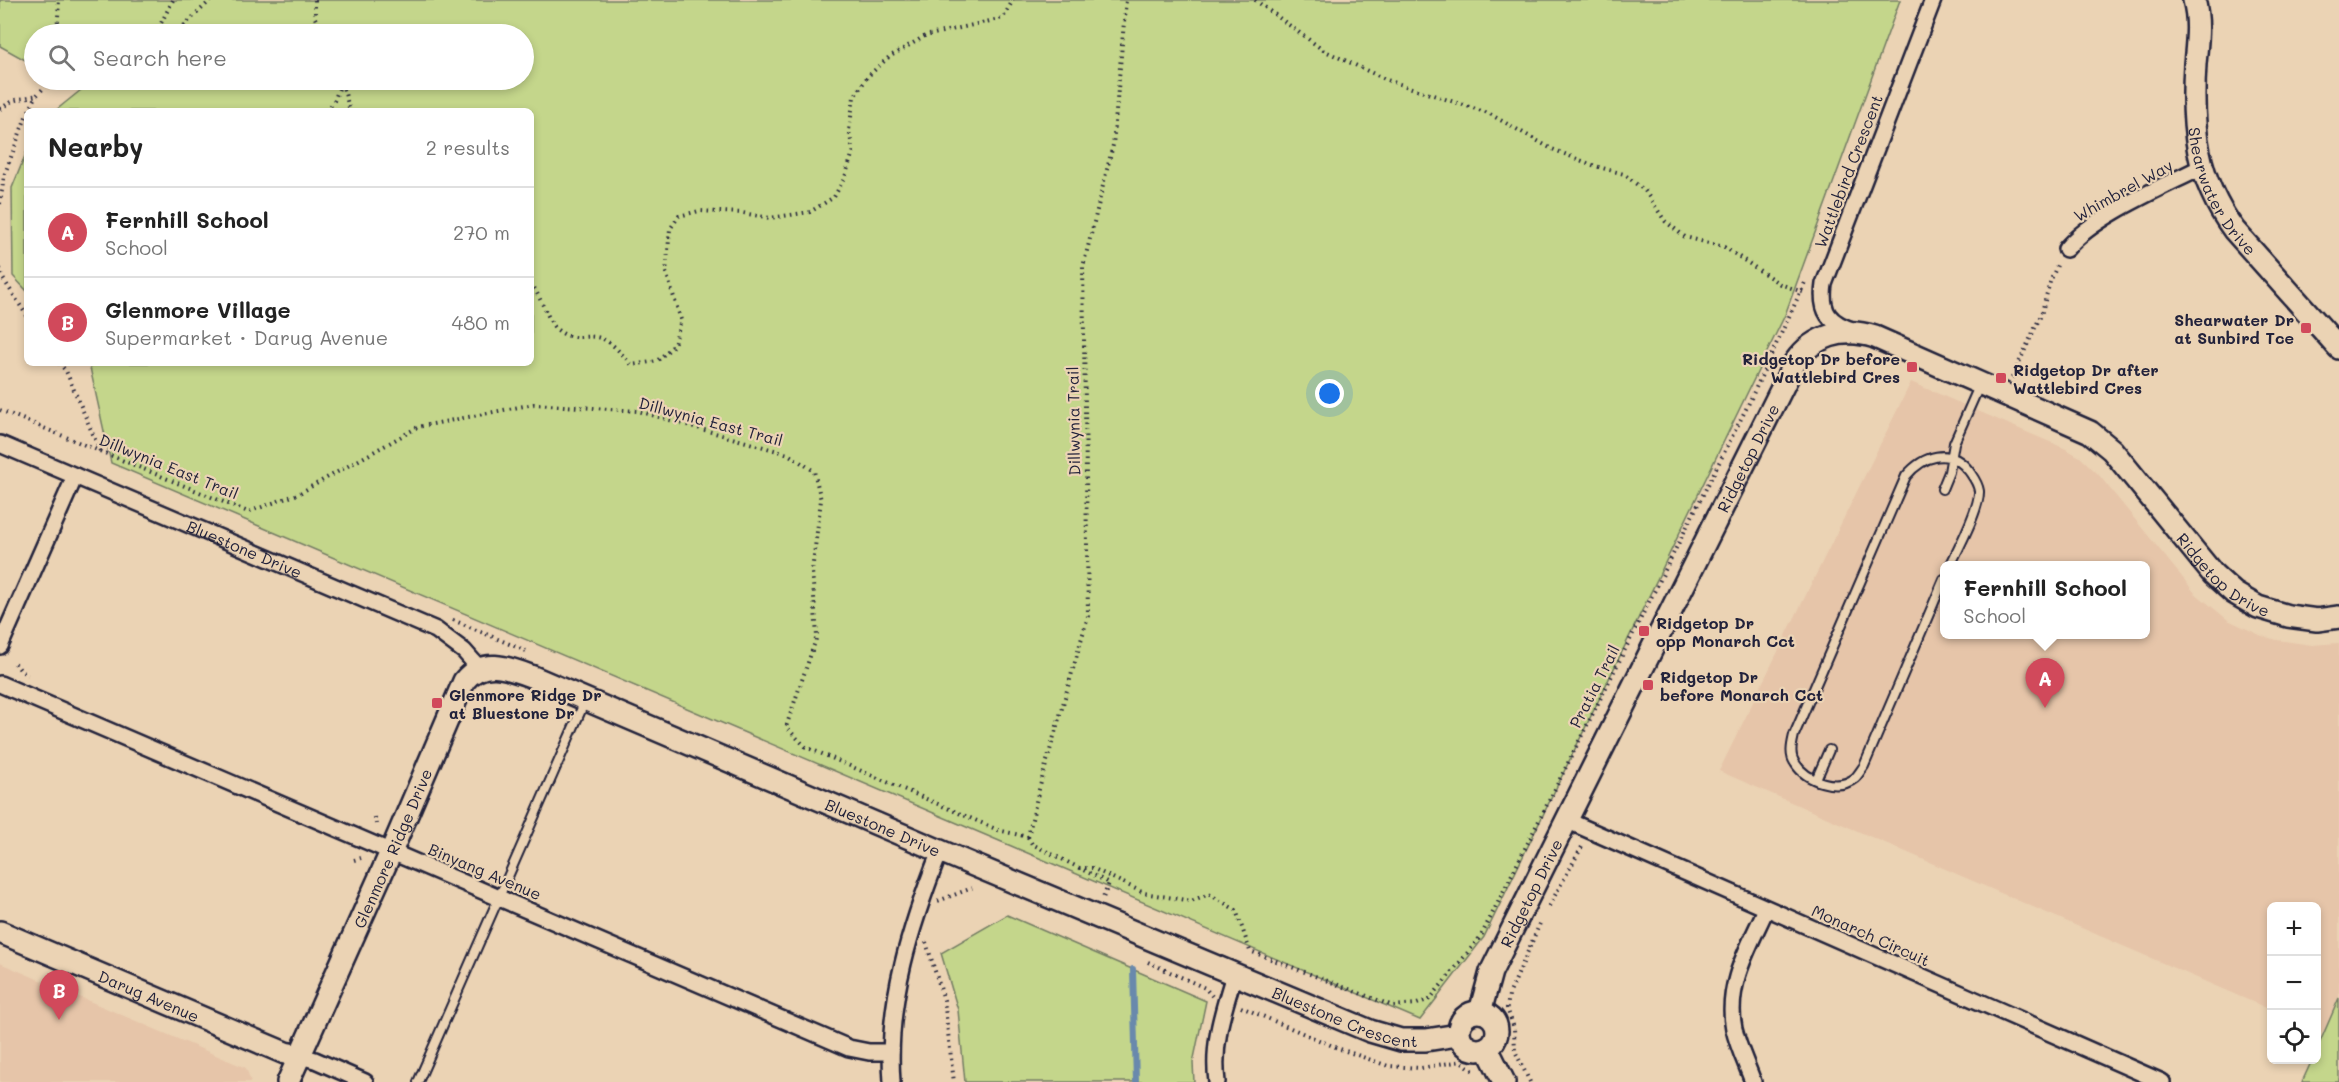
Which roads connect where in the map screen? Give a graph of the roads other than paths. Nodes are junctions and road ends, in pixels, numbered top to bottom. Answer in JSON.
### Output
{"nodes":[{"id":1,"x":1933,"y":0,"type":"edge"},
{"id":2,"x":2194,"y":0,"type":"edge"},
{"id":3,"x":2202,"y":167,"type":"junction"},
{"id":4,"x":2066,"y":249,"type":"road end"},
{"id":5,"x":1865,"y":334,"type":"junction"},
{"id":6,"x":2339,"y":348,"type":"edge"},
{"id":7,"x":1980,"y":383,"type":"junction"},
{"id":8,"x":0,"y":444,"type":"edge"},
{"id":9,"x":1952,"y":457,"type":"junction"},
{"id":10,"x":75,"y":476,"type":"junction"},
{"id":11,"x":1942,"y":489,"type":"dead end"},
{"id":12,"x":1952,"y":561,"type":"edge"},
{"id":13,"x":1940,"y":588,"type":"edge"},
{"id":14,"x":2339,"y":617,"type":"edge"},
{"id":15,"x":0,"y":646,"type":"edge"},
{"id":16,"x":479,"y":668,"type":"junction"},
{"id":17,"x":0,"y":684,"type":"edge"},
{"id":18,"x":586,"y":699,"type":"junction"},
{"id":19,"x":1829,"y":750,"type":"dead end"},
{"id":20,"x":1816,"y":780,"type":"junction"},
{"id":21,"x":1566,"y":820,"type":"junction"},
{"id":22,"x":940,"y":851,"type":"junction"},
{"id":23,"x":392,"y":852,"type":"junction"},
{"id":24,"x":500,"y":897,"type":"junction"},
{"id":25,"x":1766,"y":909,"type":"junction"},
{"id":26,"x":0,"y":932,"type":"edge"},
{"id":27,"x":1234,"y":975,"type":"junction"},
{"id":28,"x":1480,"y":1012,"type":"junction"},
{"id":29,"x":1458,"y":1035,"type":"junction"},
{"id":30,"x":1487,"y":1048,"type":"junction"},
{"id":31,"x":891,"y":1052,"type":"junction"},
{"id":32,"x":300,"y":1056,"type":"junction"},
{"id":33,"x":288,"y":1082,"type":"edge"},
{"id":34,"x":365,"y":1082,"type":"edge"},
{"id":35,"x":418,"y":1082,"type":"edge"},
{"id":36,"x":892,"y":1082,"type":"edge"},
{"id":37,"x":1217,"y":1082,"type":"edge"},
{"id":38,"x":1504,"y":1082,"type":"edge"},
{"id":39,"x":1753,"y":1082,"type":"edge"},
{"id":40,"x":2162,"y":1082,"type":"edge"}],
"edges":[{"from":1,"to":5,"type":"street","name":"Wattlebird Crescent"},
{"from":2,"to":3,"type":"street","name":"Shearwater Drive"},
{"from":3,"to":4,"type":"street","name":"Whimbrel Way"},
{"from":3,"to":6,"type":"street","name":"Shearwater Drive"},
{"from":5,"to":7,"type":"street","name":"Ridgetop Drive"},
{"from":5,"to":21,"type":"street","name":"Ridgetop Drive"},
{"from":7,"to":9,"type":"lane"},
{"from":7,"to":14,"type":"street","name":"Ridgetop Drive"},
{"from":8,"to":10,"type":"street","name":"Bluestone Drive"},
{"from":9,"to":11,"type":"lane"},
{"from":9,"to":12,"type":"lane"},
{"from":9,"to":20,"type":"lane"},
{"from":10,"to":15,"type":"street"},
{"from":10,"to":16,"type":"street","name":"Bluestone Drive"},
{"from":13,"to":20,"type":"lane"},
{"from":16,"to":18,"type":"street","name":"Bluestone Drive"},
{"from":16,"to":23,"type":"street","name":"Glenmore Ridge Drive"},
{"from":17,"to":23,"type":"street","name":"Binyang Avenue"},
{"from":18,"to":22,"type":"street","name":"Bluestone Drive"},
{"from":18,"to":24,"type":"lane"},
{"from":19,"to":20,"type":"lane"},
{"from":21,"to":25,"type":"street","name":"Monarch Circuit"},
{"from":21,"to":28,"type":"street","name":"Ridgetop Drive"},
{"from":22,"to":27,"type":"street","name":"Bluestone Drive"},
{"from":22,"to":31,"type":"street"},
{"from":23,"to":24,"type":"street","name":"Binyang Avenue"},
{"from":23,"to":32,"type":"street","name":"Glenmore Ridge Drive"},
{"from":24,"to":31,"type":"street","name":"Binyang Avenue"},
{"from":24,"to":35,"type":"lane"},
{"from":25,"to":39,"type":"street"},
{"from":25,"to":40,"type":"street","name":"Monarch Circuit"},
{"from":26,"to":32,"type":"street","name":"Darug Avenue"},
{"from":27,"to":29,"type":"street","name":"Bluestone Crescent"},
{"from":27,"to":37,"type":"street"},
{"from":28,"to":29,"type":"street"},
{"from":28,"to":30,"type":"street"},
{"from":29,"to":30,"type":"street"},
{"from":30,"to":38,"type":"street"},
{"from":31,"to":36,"type":"street"},
{"from":32,"to":33,"type":"street","name":"Glenmore Ridge Drive"},
{"from":32,"to":34,"type":"street"}]}
